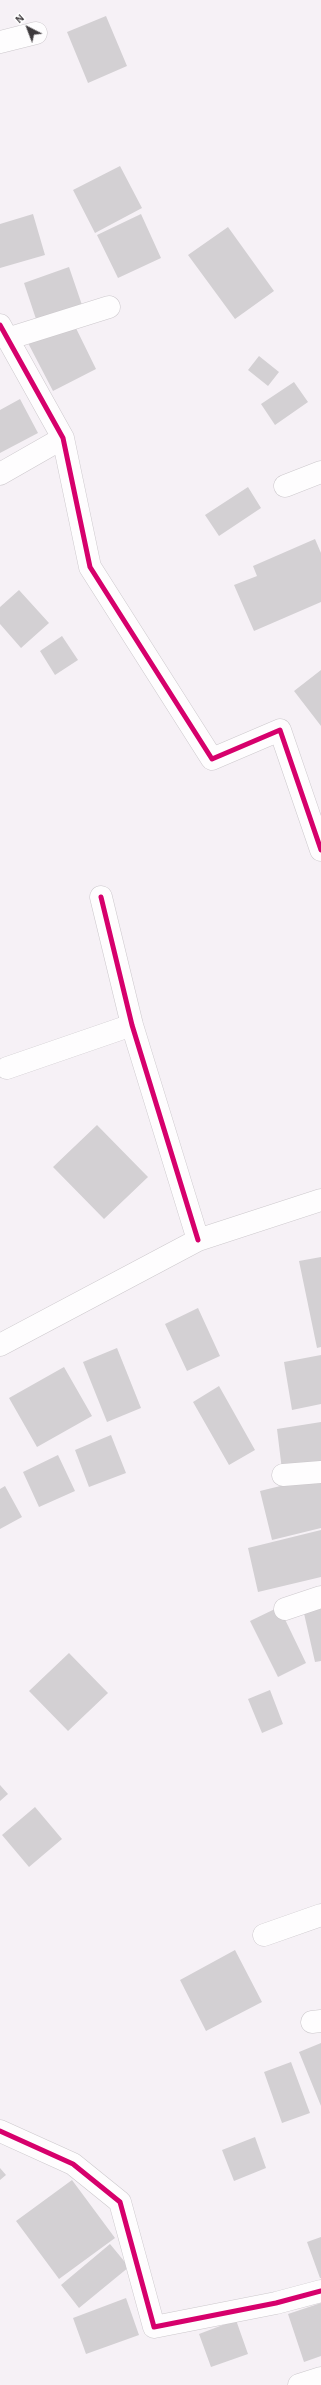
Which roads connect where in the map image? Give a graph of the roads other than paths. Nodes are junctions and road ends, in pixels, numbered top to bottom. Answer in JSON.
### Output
{"nodes":[{"id":1,"x":36,"y":33,"type":"dead end"},
{"id":2,"x":0,"y":42,"type":"edge"},
{"id":3,"x":109,"y":307,"type":"dead end"},
{"id":4,"x":3,"y":332,"type":"edge"},
{"id":5,"x":63,"y":438,"type":"junction"},
{"id":6,"x":321,"y":472,"type":"edge"},
{"id":7,"x":0,"y":474,"type":"edge"},
{"id":8,"x":285,"y":486,"type":"dead end"},
{"id":9,"x":321,"y":850,"type":"edge"},
{"id":10,"x":101,"y":897,"type":"dead end"},
{"id":11,"x":132,"y":1025,"type":"junction"},
{"id":12,"x":7,"y":1068,"type":"dead end"},
{"id":13,"x":321,"y":1200,"type":"edge"},
{"id":14,"x":198,"y":1240,"type":"junction"},
{"id":15,"x":0,"y":1345,"type":"edge"},
{"id":16,"x":321,"y":1472,"type":"edge"},
{"id":17,"x":283,"y":1475,"type":"dead end"},
{"id":18,"x":321,"y":1597,"type":"edge"},
{"id":19,"x":285,"y":1609,"type":"dead end"},
{"id":20,"x":321,"y":1915,"type":"edge"},
{"id":21,"x":264,"y":1935,"type":"dead end"},
{"id":22,"x":0,"y":2131,"type":"edge"},
{"id":23,"x":321,"y":2291,"type":"edge"},
{"id":24,"x":321,"y":2378,"type":"edge"},
{"id":25,"x":299,"y":2385,"type":"edge"}],
"edges":[{"from":1,"to":2,"type":"street"},
{"from":3,"to":4,"type":"street"},
{"from":4,"to":5,"type":"street"},
{"from":5,"to":7,"type":"street"},
{"from":5,"to":9,"type":"street"},
{"from":6,"to":8,"type":"street"},
{"from":10,"to":11,"type":"street"},
{"from":11,"to":12,"type":"street"},
{"from":11,"to":14,"type":"street"},
{"from":13,"to":14,"type":"street"},
{"from":14,"to":15,"type":"street"},
{"from":16,"to":17,"type":"street"},
{"from":18,"to":19,"type":"street"},
{"from":20,"to":21,"type":"street"},
{"from":22,"to":23,"type":"street"},
{"from":24,"to":25,"type":"street"}]}
